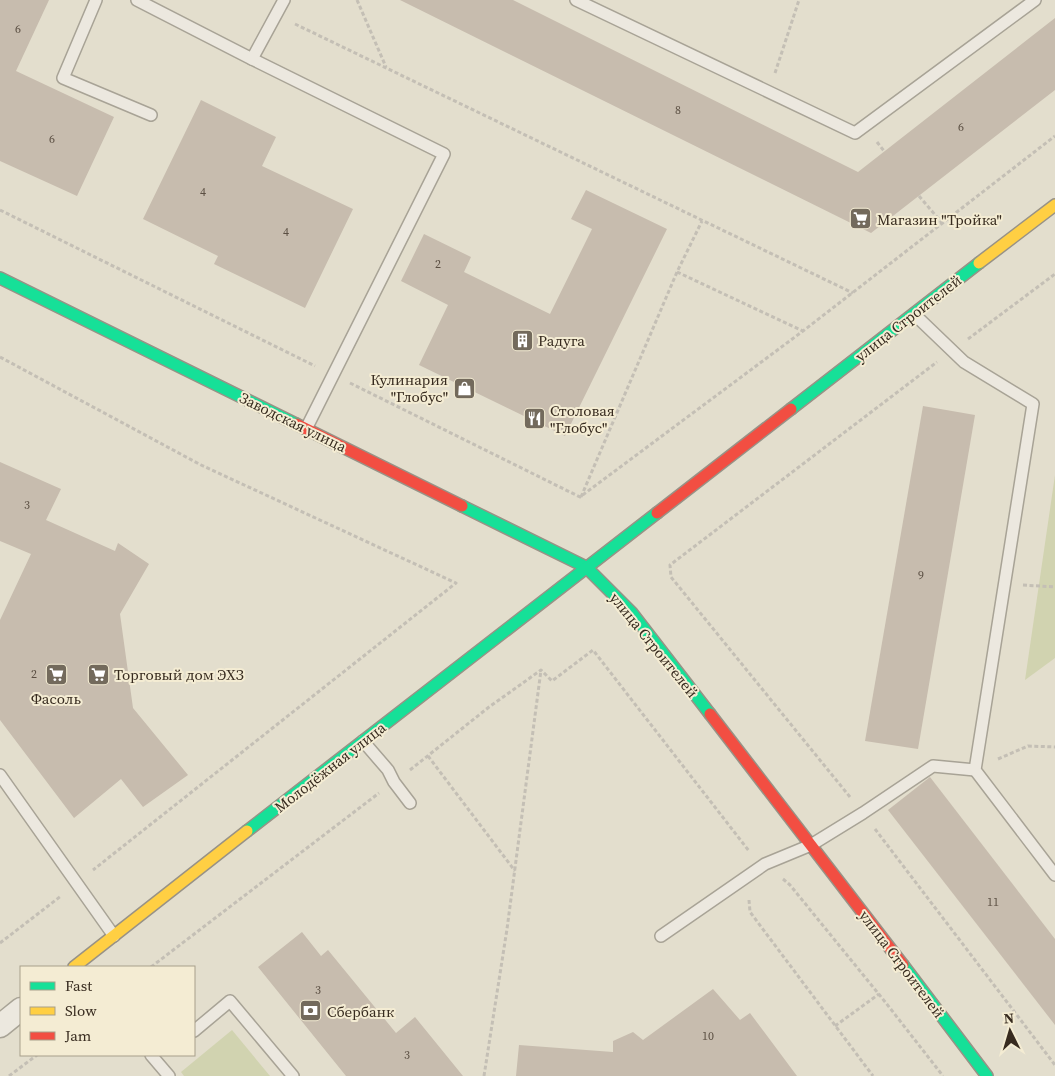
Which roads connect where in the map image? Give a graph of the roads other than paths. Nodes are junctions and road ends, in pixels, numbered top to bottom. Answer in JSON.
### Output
{"nodes":[{"id":1,"x":96,"y":0,"type":"edge"},
{"id":2,"x":137,"y":0,"type":"edge"},
{"id":3,"x":284,"y":0,"type":"edge"},
{"id":4,"x":576,"y":0,"type":"edge"},
{"id":5,"x":1035,"y":0,"type":"edge"},
{"id":6,"x":252,"y":59,"type":"junction"},
{"id":7,"x":151,"y":115,"type":"dead end"},
{"id":8,"x":1055,"y":205,"type":"edge"},
{"id":9,"x":0,"y":278,"type":"edge"},
{"id":10,"x":914,"y":314,"type":"junction"},
{"id":11,"x":306,"y":429,"type":"junction"},
{"id":12,"x":586,"y":567,"type":"junction"},
{"id":13,"x":363,"y":741,"type":"junction"},
{"id":14,"x":975,"y":770,"type":"junction"},
{"id":15,"x":0,"y":775,"type":"edge"},
{"id":16,"x":410,"y":803,"type":"dead end"},
{"id":17,"x":811,"y":845,"type":"junction"},
{"id":18,"x":1055,"y":875,"type":"edge"},
{"id":19,"x":114,"y":936,"type":"junction"},
{"id":20,"x":661,"y":936,"type":"dead end"},
{"id":21,"x":77,"y":966,"type":"edge"},
{"id":22,"x":20,"y":1011,"type":"edge"},
{"id":23,"x":0,"y":1026,"type":"edge"},
{"id":24,"x":195,"y":1030,"type":"edge"},
{"id":25,"x":158,"y":1057,"type":"edge"},
{"id":26,"x":169,"y":1076,"type":"edge"},
{"id":27,"x":293,"y":1076,"type":"edge"},
{"id":28,"x":987,"y":1076,"type":"edge"}],
"edges":[{"from":1,"to":7,"type":"lane"},
{"from":2,"to":6,"type":"lane"},
{"from":3,"to":6,"type":"lane"},
{"from":4,"to":5,"type":"lane"},
{"from":6,"to":11,"type":"lane"},
{"from":8,"to":10,"type":"street","name":"улица Строителей"},
{"from":9,"to":11,"type":"street","name":"Заводская улица"},
{"from":10,"to":12,"type":"street","name":"улица Строителей"},
{"from":10,"to":14,"type":"lane"},
{"from":11,"to":12,"type":"street","name":"Заводская улица"},
{"from":12,"to":13,"type":"street","name":"Молодёжная улица"},
{"from":12,"to":17,"type":"street","name":"улица Строителей"},
{"from":13,"to":16,"type":"lane"},
{"from":13,"to":19,"type":"street","name":"Молодёжная улица"},
{"from":14,"to":17,"type":"lane"},
{"from":14,"to":18,"type":"lane"},
{"from":15,"to":19,"type":"lane"},
{"from":17,"to":20,"type":"lane"},
{"from":17,"to":28,"type":"street","name":"улица Строителей"},
{"from":19,"to":21,"type":"street","name":"Молодёжная улица"},
{"from":22,"to":23,"type":"street"},
{"from":24,"to":27,"type":"lane"},
{"from":25,"to":26,"type":"lane"}]}
